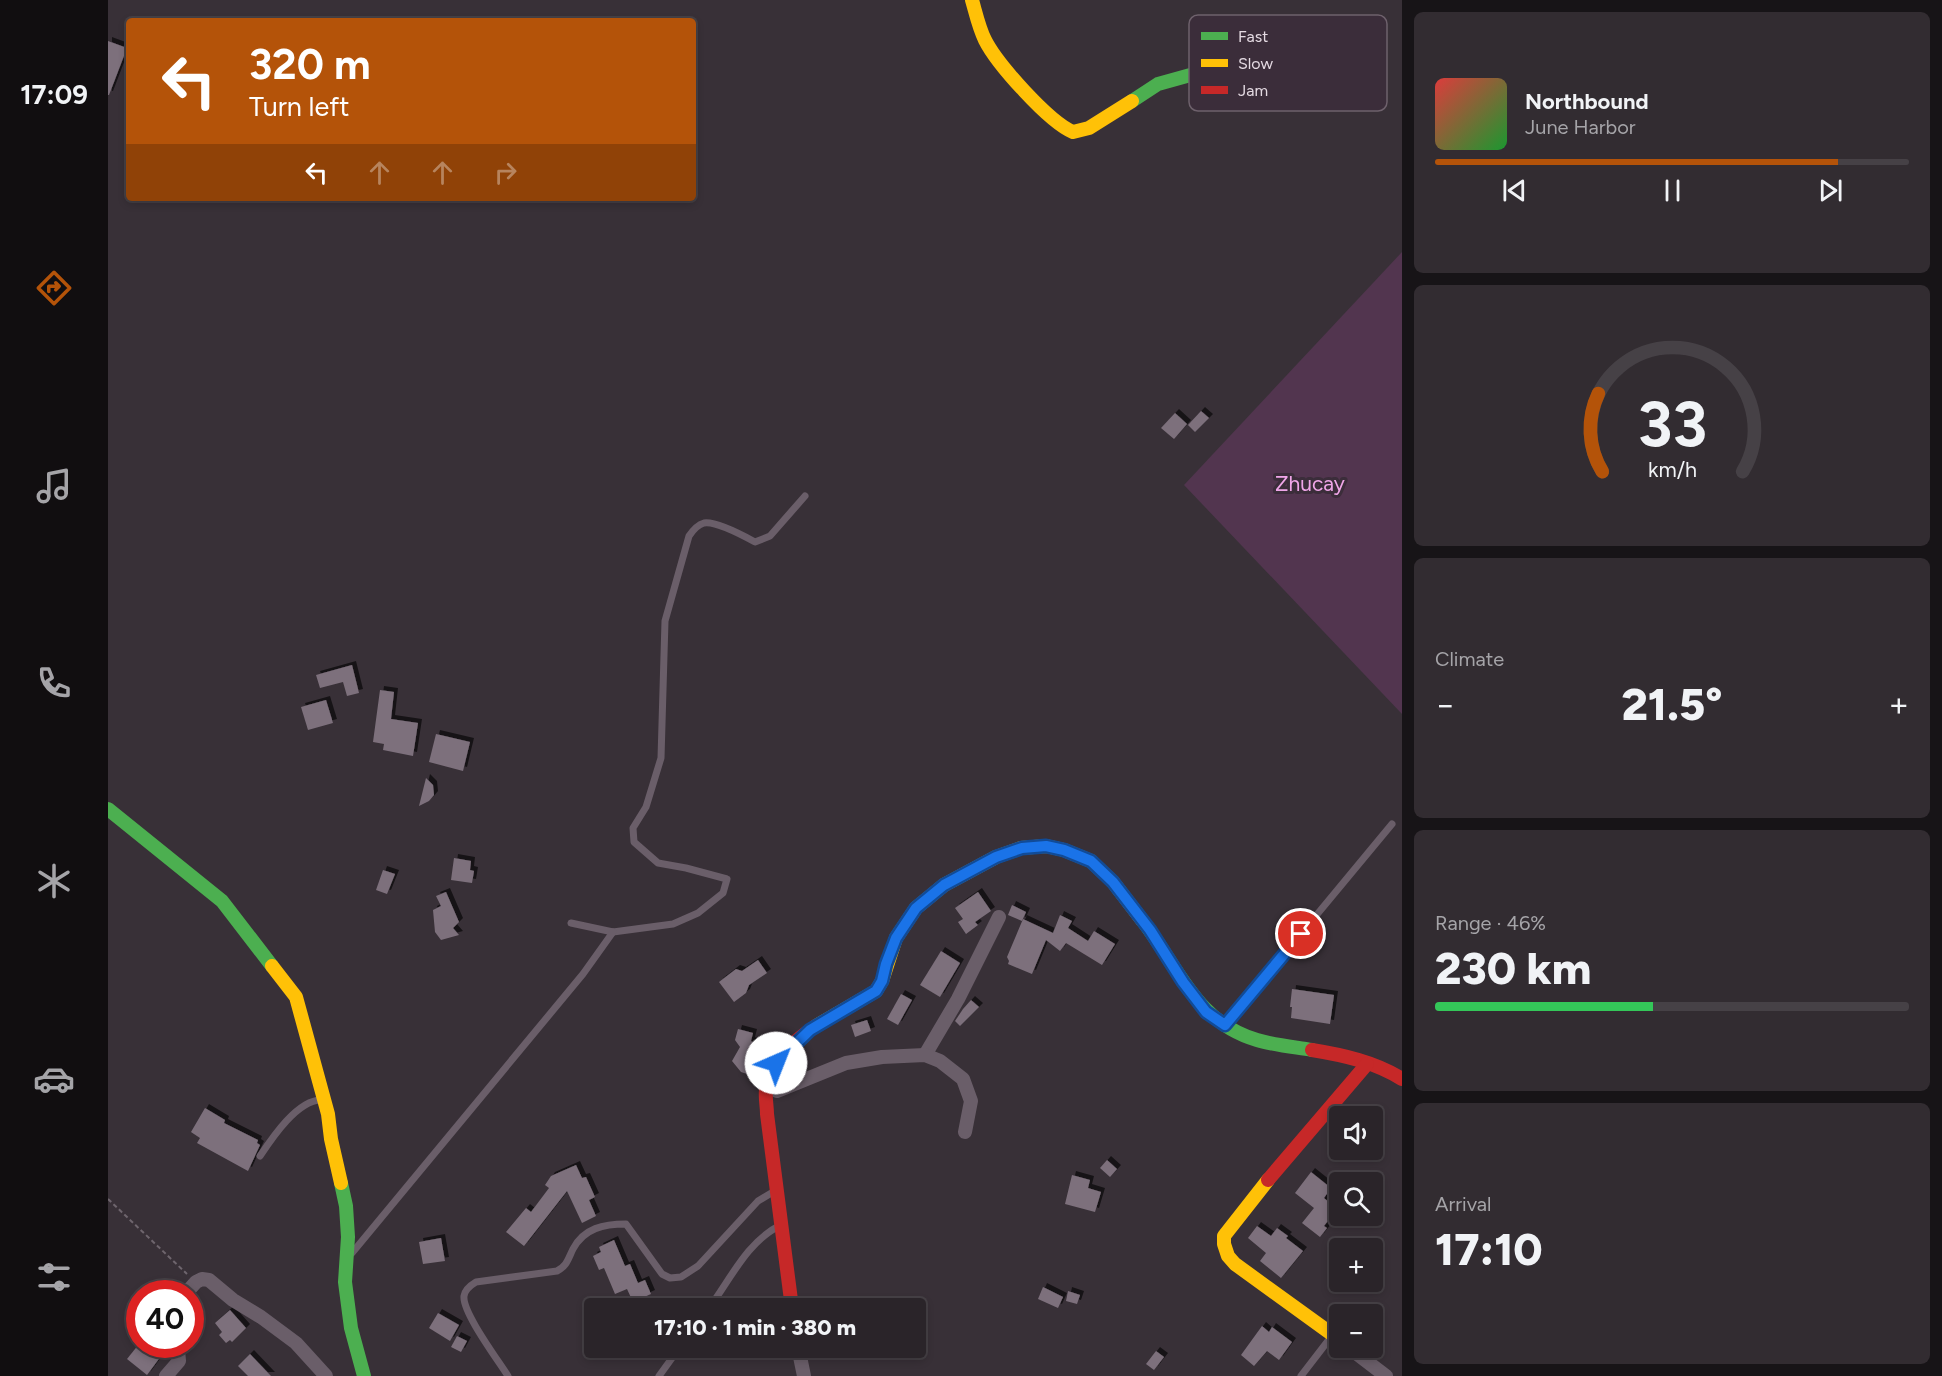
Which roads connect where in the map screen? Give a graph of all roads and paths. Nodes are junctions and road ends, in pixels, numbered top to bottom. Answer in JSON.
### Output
{"nodes":[{"id":1,"x":972,"y":0,"type":"edge"},
{"id":2,"x":1189,"y":75,"type":"edge"},
{"id":3,"x":805,"y":496,"type":"dead end"},
{"id":4,"x":108,"y":809,"type":"edge"},
{"id":5,"x":1392,"y":824,"type":"dead end"},
{"id":6,"x":999,"y":917,"type":"dead end"},
{"id":7,"x":571,"y":923,"type":"dead end"},
{"id":8,"x":613,"y":932,"type":"junction"},
{"id":9,"x":1225,"y":1025,"type":"junction"},
{"id":10,"x":925,"y":1055,"type":"junction"},
{"id":11,"x":1367,"y":1064,"type":"junction"},
{"id":12,"x":1402,"y":1079,"type":"edge"},
{"id":13,"x":767,"y":1085,"type":"junction"},
{"id":14,"x":324,"y":1100,"type":"junction"},
{"id":15,"x":965,"y":1132,"type":"dead end"},
{"id":16,"x":260,"y":1156,"type":"dead end"},
{"id":17,"x":777,"y":1189,"type":"junction"},
{"id":18,"x":108,"y":1199,"type":"edge"},
{"id":19,"x":781,"y":1224,"type":"junction"},
{"id":20,"x":345,"y":1262,"type":"junction"},
{"id":21,"x":193,"y":1280,"type":"edge"},
{"id":22,"x":200,"y":1280,"type":"edge"},
{"id":23,"x":716,"y":1298,"type":"edge"},
{"id":24,"x":791,"y":1298,"type":"edge"},
{"id":25,"x":1329,"y":1333,"type":"edge"},
{"id":26,"x":1329,"y":1346,"type":"edge"},
{"id":27,"x":179,"y":1358,"type":"edge"},
{"id":28,"x":673,"y":1358,"type":"edge"},
{"id":29,"x":800,"y":1358,"type":"edge"},
{"id":30,"x":1362,"y":1358,"type":"edge"},
{"id":31,"x":664,"y":1372,"type":"edge"},
{"id":32,"x":166,"y":1376,"type":"edge"},
{"id":33,"x":326,"y":1376,"type":"edge"},
{"id":34,"x":364,"y":1376,"type":"edge"},
{"id":35,"x":508,"y":1376,"type":"edge"},
{"id":36,"x":659,"y":1376,"type":"edge"},
{"id":37,"x":804,"y":1376,"type":"edge"},
{"id":38,"x":1301,"y":1376,"type":"edge"},
{"id":39,"x":1386,"y":1376,"type":"edge"}],
"edges":[{"from":1,"to":2,"type":"street"},
{"from":3,"to":8,"type":"lane"},
{"from":4,"to":14,"type":"street"},
{"from":5,"to":9,"type":"lane"},
{"from":6,"to":10,"type":"street"},
{"from":7,"to":8,"type":"lane"},
{"from":8,"to":20,"type":"lane"},
{"from":9,"to":11,"type":"street"},
{"from":9,"to":13,"type":"street"},
{"from":10,"to":13,"type":"street"},
{"from":10,"to":15,"type":"street"},
{"from":11,"to":12,"type":"street"},
{"from":11,"to":25,"type":"street"},
{"from":13,"to":17,"type":"street"},
{"from":14,"to":16,"type":"lane"},
{"from":14,"to":20,"type":"street"},
{"from":17,"to":19,"type":"street"},
{"from":17,"to":35,"type":"lane"},
{"from":18,"to":21,"type":"path"},
{"from":19,"to":23,"type":"lane"},
{"from":19,"to":24,"type":"street"},
{"from":20,"to":34,"type":"street"},
{"from":22,"to":33,"type":"street"},
{"from":26,"to":38,"type":"lane"},
{"from":27,"to":32,"type":"street"},
{"from":28,"to":31,"type":"lane"},
{"from":29,"to":37,"type":"street"},
{"from":30,"to":39,"type":"street"},
{"from":31,"to":36,"type":"lane"}]}
